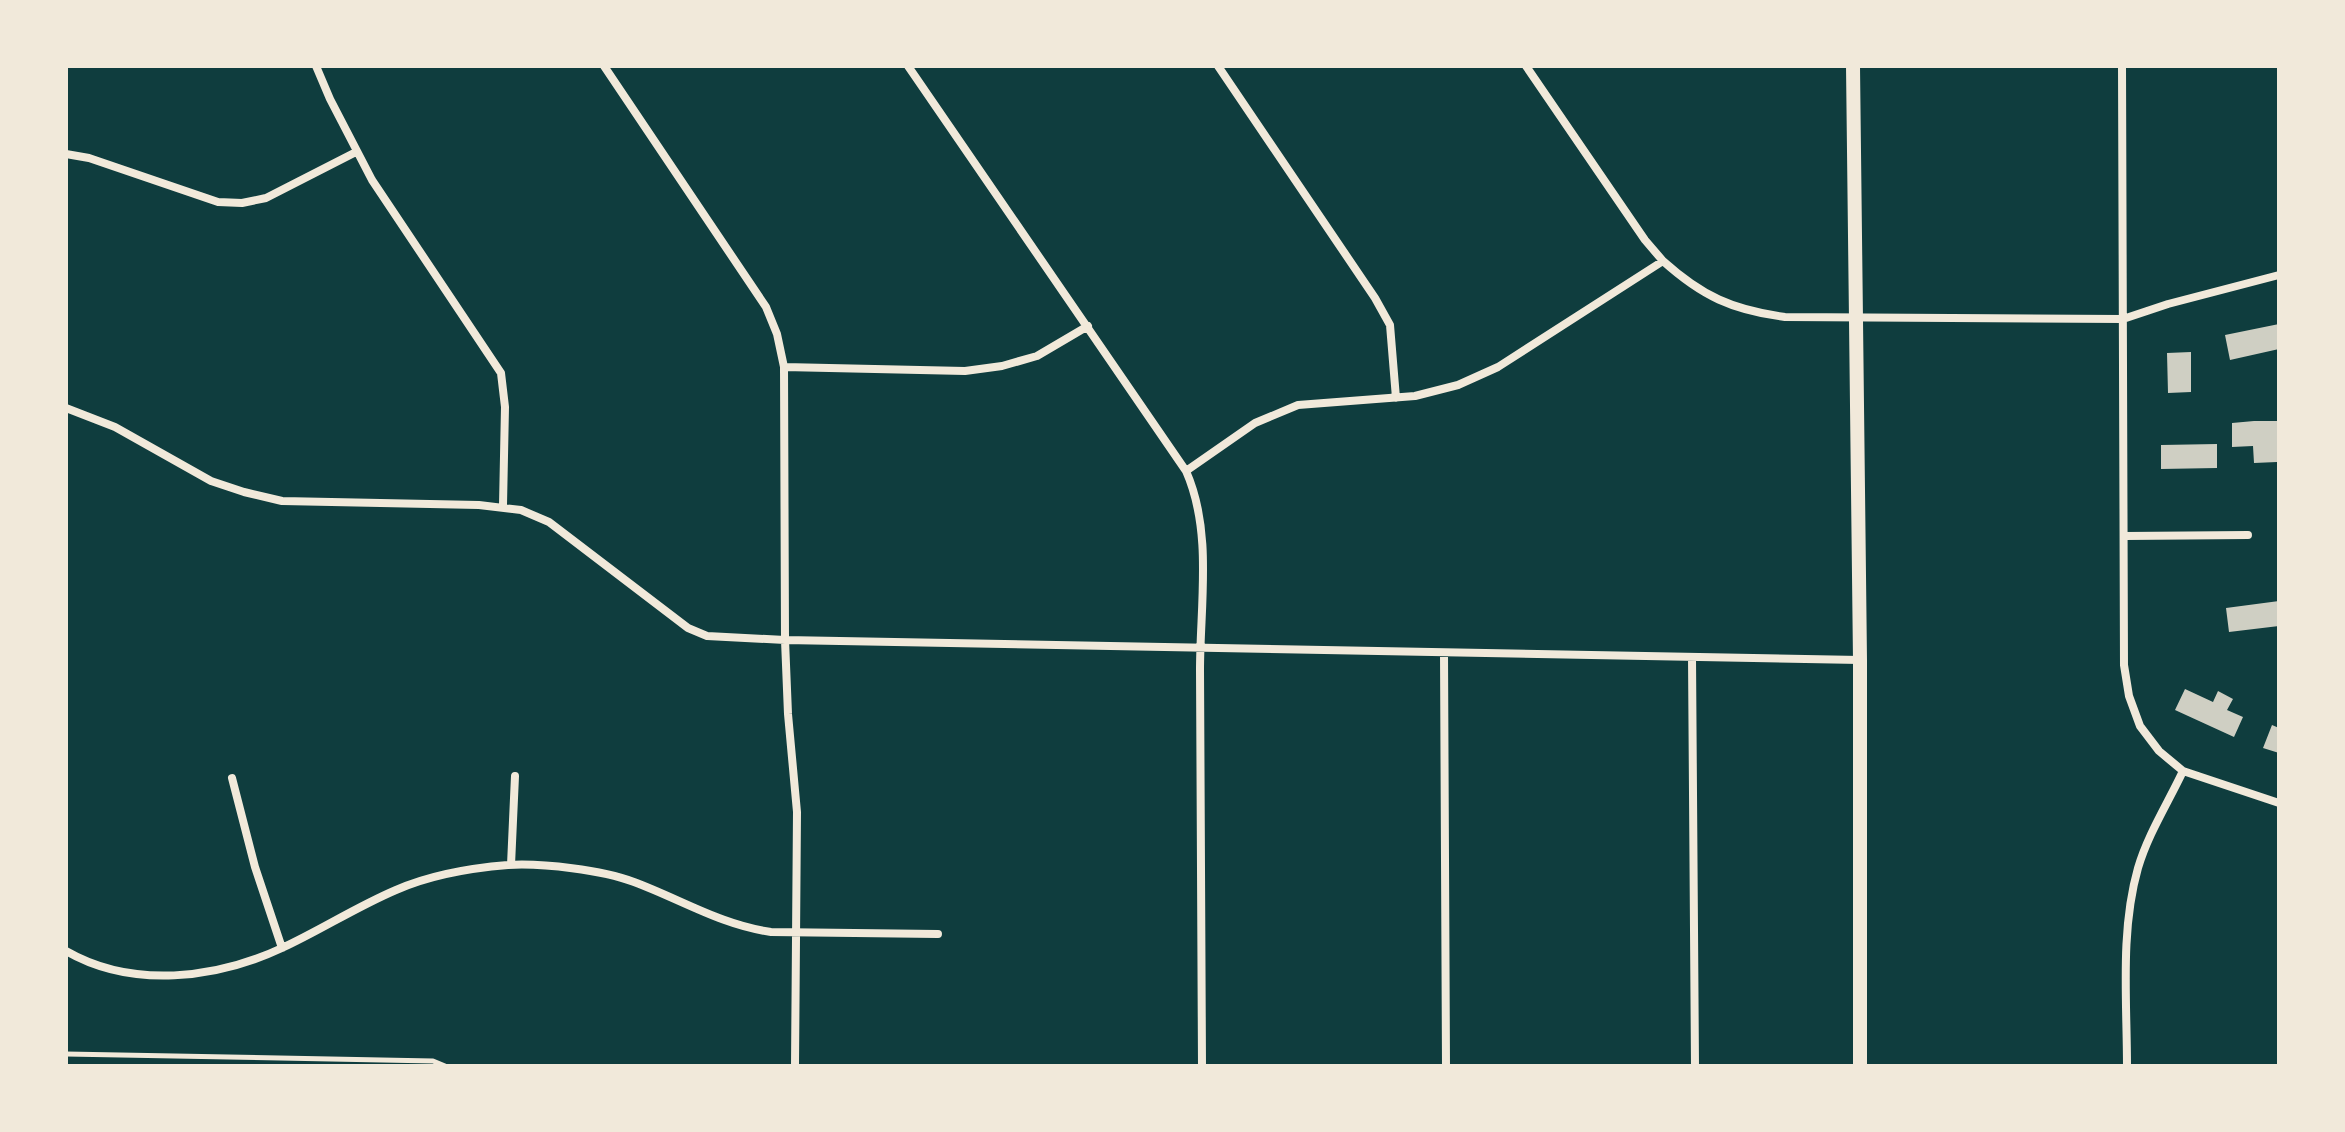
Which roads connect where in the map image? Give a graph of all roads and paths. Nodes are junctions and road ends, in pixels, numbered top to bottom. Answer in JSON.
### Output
{"nodes":[{"id":1,"x":316,"y":66,"type":"edge"},
{"id":2,"x":604,"y":66,"type":"edge"},
{"id":3,"x":908,"y":66,"type":"edge"},
{"id":4,"x":1218,"y":66,"type":"edge"},
{"id":5,"x":1526,"y":66,"type":"edge"},
{"id":6,"x":1853,"y":66,"type":"edge"},
{"id":7,"x":2122,"y":66,"type":"edge"},
{"id":8,"x":356,"y":152,"type":"junction"},
{"id":9,"x":66,"y":154,"type":"edge"},
{"id":10,"x":1663,"y":261,"type":"junction"},
{"id":11,"x":2279,"y":275,"type":"edge"},
{"id":12,"x":1856,"y":316,"type":"junction"},
{"id":13,"x":2123,"y":319,"type":"junction"},
{"id":14,"x":1088,"y":326,"type":"junction"},
{"id":15,"x":784,"y":367,"type":"junction"},
{"id":16,"x":1396,"y":398,"type":"junction"},
{"id":17,"x":66,"y":408,"type":"edge"},
{"id":18,"x":1186,"y":471,"type":"junction"},
{"id":19,"x":503,"y":505,"type":"junction"},
{"id":20,"x":2248,"y":535,"type":"dead end"},
{"id":21,"x":2125,"y":536,"type":"junction"},
{"id":22,"x":785,"y":640,"type":"junction"},
{"id":23,"x":1200,"y":648,"type":"junction"},
{"id":24,"x":1444,"y":653,"type":"junction"},
{"id":25,"x":1692,"y":657,"type":"junction"},
{"id":26,"x":1860,"y":660,"type":"junction"},
{"id":27,"x":2183,"y":771,"type":"junction"},
{"id":28,"x":515,"y":776,"type":"dead end"},
{"id":29,"x":232,"y":778,"type":"dead end"},
{"id":30,"x":2279,"y":803,"type":"edge"},
{"id":31,"x":511,"y":865,"type":"junction"},
{"id":32,"x":796,"y":932,"type":"junction"},
{"id":33,"x":938,"y":934,"type":"dead end"},
{"id":34,"x":282,"y":948,"type":"junction"},
{"id":35,"x":66,"y":951,"type":"edge"},
{"id":36,"x":66,"y":1054,"type":"edge"},
{"id":37,"x":445,"y":1066,"type":"edge"},
{"id":38,"x":795,"y":1066,"type":"edge"},
{"id":39,"x":1202,"y":1066,"type":"edge"},
{"id":40,"x":1446,"y":1066,"type":"edge"},
{"id":41,"x":1695,"y":1066,"type":"edge"},
{"id":42,"x":1860,"y":1066,"type":"edge"},
{"id":43,"x":2127,"y":1066,"type":"edge"}],
"edges":[{"from":1,"to":8,"type":"street"},
{"from":2,"to":15,"type":"street"},
{"from":3,"to":14,"type":"street"},
{"from":4,"to":16,"type":"street"},
{"from":5,"to":10,"type":"street"},
{"from":6,"to":12,"type":"street"},
{"from":7,"to":13,"type":"street"},
{"from":8,"to":9,"type":"street"},
{"from":8,"to":19,"type":"street"},
{"from":10,"to":12,"type":"street"},
{"from":10,"to":16,"type":"street"},
{"from":11,"to":13,"type":"street"},
{"from":12,"to":13,"type":"street"},
{"from":12,"to":26,"type":"street"},
{"from":13,"to":21,"type":"street"},
{"from":14,"to":15,"type":"street"},
{"from":14,"to":18,"type":"street"},
{"from":15,"to":22,"type":"street"},
{"from":16,"to":18,"type":"street"},
{"from":17,"to":19,"type":"street"},
{"from":18,"to":23,"type":"street"},
{"from":19,"to":22,"type":"street"},
{"from":20,"to":21,"type":"street"},
{"from":21,"to":27,"type":"street"},
{"from":22,"to":23,"type":"street"},
{"from":22,"to":32,"type":"street"},
{"from":23,"to":24,"type":"street"},
{"from":23,"to":39,"type":"street"},
{"from":24,"to":25,"type":"street"},
{"from":24,"to":40,"type":"street"},
{"from":25,"to":26,"type":"street"},
{"from":25,"to":41,"type":"street"},
{"from":26,"to":42,"type":"street"},
{"from":27,"to":30,"type":"street"},
{"from":27,"to":43,"type":"street"},
{"from":28,"to":31,"type":"street"},
{"from":29,"to":34,"type":"street"},
{"from":31,"to":32,"type":"street"},
{"from":31,"to":34,"type":"street"},
{"from":32,"to":33,"type":"street"},
{"from":32,"to":38,"type":"street"},
{"from":34,"to":35,"type":"street"},
{"from":36,"to":37,"type":"lane"}]}
